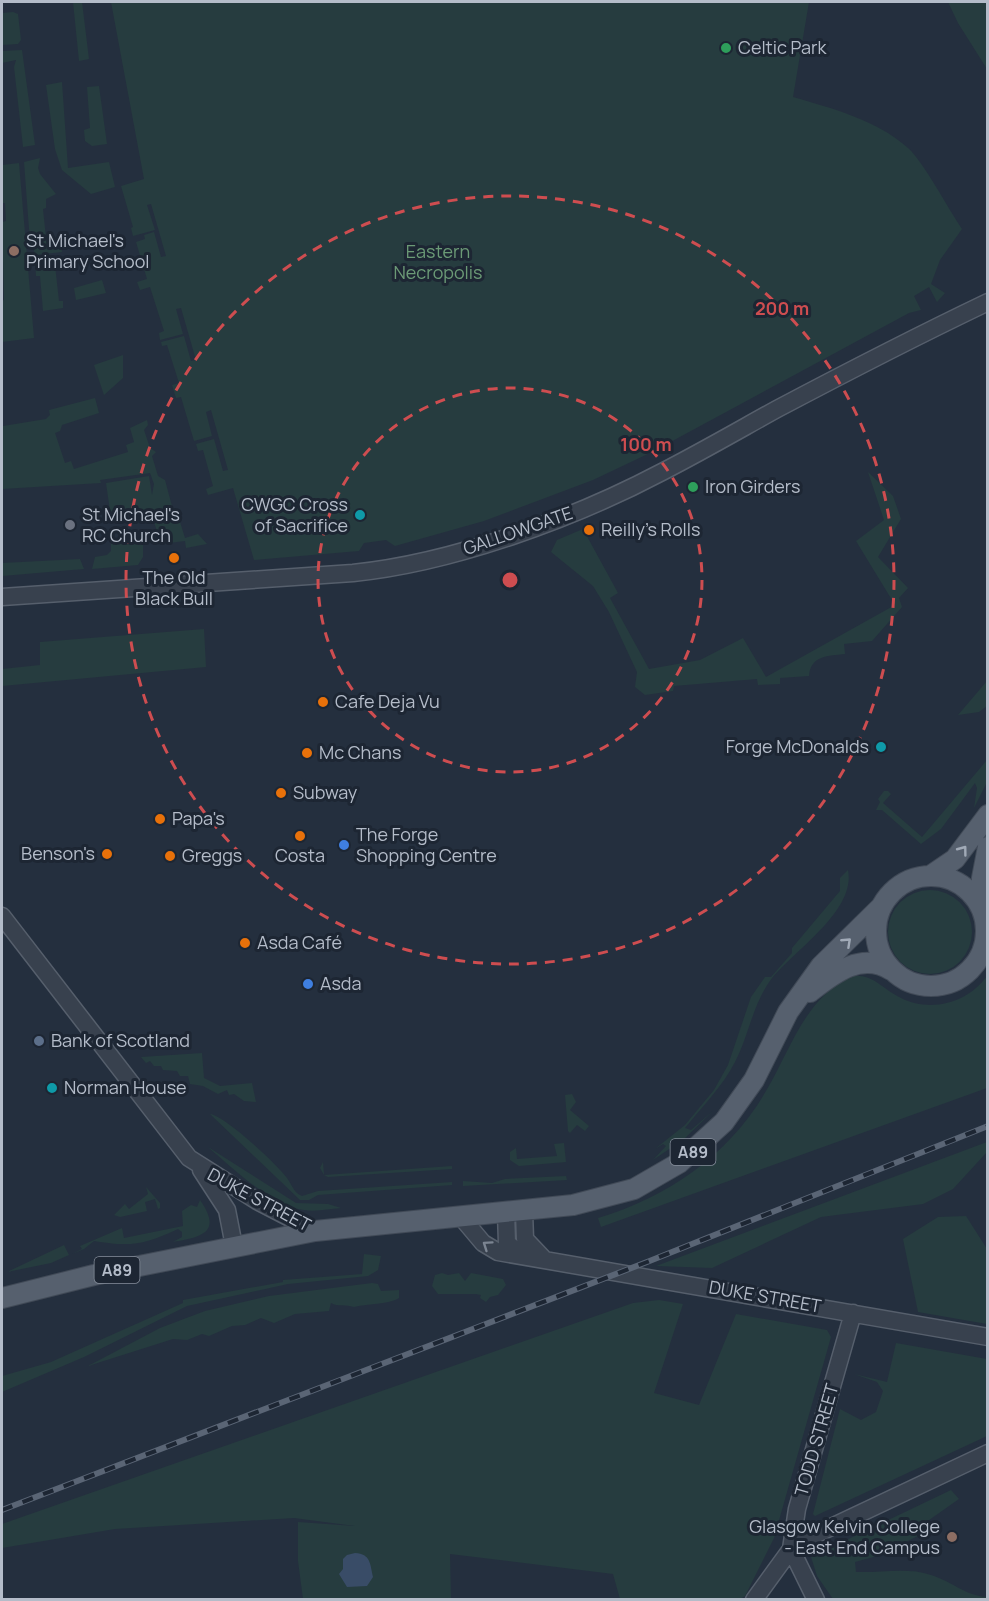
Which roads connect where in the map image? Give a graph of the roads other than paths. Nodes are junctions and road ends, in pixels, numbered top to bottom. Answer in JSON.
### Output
{"nodes":[{"id":1,"x":987,"y":302,"type":"edge"},
{"id":2,"x":2,"y":597,"type":"edge"},
{"id":3,"x":987,"y":815,"type":"edge"},
{"id":4,"x":987,"y":848,"type":"edge"},
{"id":5,"x":930,"y":876,"type":"junction"},
{"id":6,"x":881,"y":907,"type":"junction"},
{"id":7,"x":982,"y":910,"type":"junction"},
{"id":8,"x":2,"y":916,"type":"edge"},
{"id":9,"x":891,"y":970,"type":"junction"},
{"id":10,"x":795,"y":1002,"type":"junction"},
{"id":11,"x":198,"y":1166,"type":"junction"},
{"id":12,"x":515,"y":1212,"type":"junction"},
{"id":13,"x":462,"y":1218,"type":"junction"},
{"id":14,"x":315,"y":1231,"type":"junction"},
{"id":15,"x":234,"y":1246,"type":"junction"},
{"id":16,"x":522,"y":1255,"type":"junction"},
{"id":17,"x":543,"y":1258,"type":"junction"},
{"id":18,"x":2,"y":1298,"type":"edge"},
{"id":19,"x":853,"y":1313,"type":"junction"},
{"id":20,"x":987,"y":1337,"type":"edge"},
{"id":21,"x":987,"y":1453,"type":"edge"},
{"id":22,"x":791,"y":1549,"type":"junction"},
{"id":23,"x":754,"y":1599,"type":"edge"},
{"id":24,"x":816,"y":1599,"type":"edge"}],
"edges":[{"from":1,"to":2,"type":"street","name":"GALLOWGATE"},
{"from":5,"to":3,"type":"main road","one_way":true},
{"from":4,"to":7,"type":"main road"},
{"from":5,"to":6,"type":"main road"},
{"from":5,"to":7,"type":"main road"},
{"from":6,"to":9,"type":"main road"},
{"from":10,"to":6,"type":"main road","number":"A89","one_way":true},
{"from":7,"to":9,"type":"main road"},
{"from":8,"to":11,"type":"street","name":"DUKE STREET"},
{"from":9,"to":10,"type":"main road","number":"A89"},
{"from":10,"to":12,"type":"main road","number":"A89"},
{"from":11,"to":14,"type":"street","name":"DUKE STREET"},
{"from":11,"to":15,"type":"street","name":"DUKE STREET"},
{"from":12,"to":13,"type":"main road","number":"A89"},
{"from":12,"to":16,"type":"street"},
{"from":12,"to":17,"type":"street"},
{"from":13,"to":14,"type":"main road","name":"DUKE STREET","number":"A89"},
{"from":16,"to":13,"type":"street","name":"DUKE STREET","one_way":true},
{"from":14,"to":15,"type":"main road","number":"A89"},
{"from":15,"to":18,"type":"main road","number":"A89"},
{"from":16,"to":17,"type":"street","name":"DUKE STREET"},
{"from":17,"to":19,"type":"street","name":"DUKE STREET"},
{"from":19,"to":20,"type":"street","name":"DUKE STREET"},
{"from":19,"to":22,"type":"street","name":"TODD STREET"},
{"from":21,"to":22,"type":"street"},
{"from":22,"to":23,"type":"street"},
{"from":22,"to":24,"type":"street"}]}
